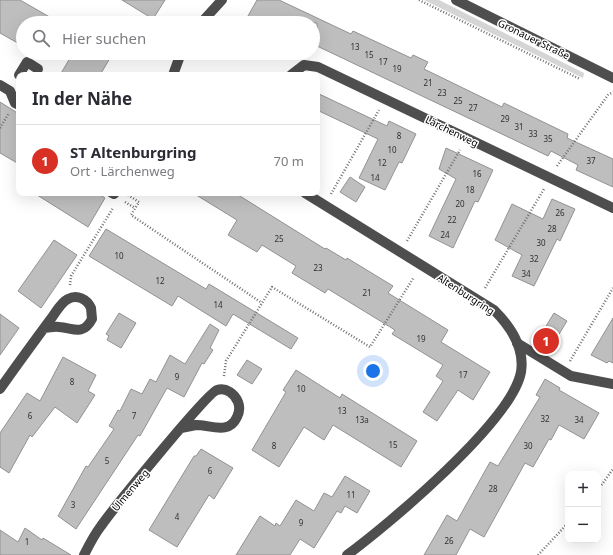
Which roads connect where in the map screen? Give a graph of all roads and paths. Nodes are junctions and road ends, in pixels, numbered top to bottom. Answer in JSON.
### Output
{"nodes":[{"id":1,"x":222,"y":0,"type":"edge"},
{"id":2,"x":419,"y":0,"type":"edge"},
{"id":3,"x":456,"y":0,"type":"edge"},
{"id":4,"x":207,"y":16,"type":"edge"},
{"id":5,"x":178,"y":60,"type":"edge"},
{"id":6,"x":38,"y":69,"type":"dead end"},
{"id":7,"x":21,"y":72,"type":"edge"},
{"id":8,"x":174,"y":72,"type":"edge"},
{"id":9,"x":294,"y":72,"type":"edge"},
{"id":10,"x":613,"y":78,"type":"edge"},
{"id":11,"x":16,"y":80,"type":"edge"},
{"id":12,"x":585,"y":81,"type":"dead end"},
{"id":13,"x":0,"y":85,"type":"edge"},
{"id":14,"x":604,"y":90,"type":"dead end"},
{"id":15,"x":10,"y":91,"type":"junction"},
{"id":16,"x":612,"y":93,"type":"edge"},
{"id":17,"x":386,"y":99,"type":"junction"},
{"id":18,"x":16,"y":104,"type":"edge"},
{"id":19,"x":467,"y":139,"type":"junction"},
{"id":20,"x":550,"y":179,"type":"junction"},
{"id":21,"x":310,"y":196,"type":"edge"},
{"id":22,"x":117,"y":197,"type":"edge"},
{"id":23,"x":325,"y":205,"type":"junction"},
{"id":24,"x":135,"y":208,"type":"junction"},
{"id":25,"x":613,"y":208,"type":"edge"},
{"id":26,"x":401,"y":252,"type":"junction"},
{"id":27,"x":421,"y":264,"type":"junction"},
{"id":28,"x":613,"y":288,"type":"edge"},
{"id":29,"x":68,"y":299,"type":"junction"},
{"id":30,"x":477,"y":300,"type":"junction"},
{"id":31,"x":262,"y":303,"type":"junction"},
{"id":32,"x":44,"y":328,"type":"junction"},
{"id":33,"x":517,"y":343,"type":"junction"},
{"id":34,"x":564,"y":372,"type":"junction"},
{"id":35,"x":613,"y":384,"type":"edge"},
{"id":36,"x":0,"y":389,"type":"edge"},
{"id":37,"x":222,"y":389,"type":"junction"},
{"id":38,"x":181,"y":428,"type":"junction"},
{"id":39,"x":613,"y":469,"type":"edge"},
{"id":40,"x":601,"y":486,"type":"edge"},
{"id":41,"x":565,"y":526,"type":"edge"},
{"id":42,"x":84,"y":555,"type":"edge"},
{"id":43,"x":346,"y":555,"type":"edge"},
{"id":44,"x":538,"y":555,"type":"edge"}],
"edges":[{"from":1,"to":4,"type":"street"},
{"from":2,"to":12,"type":"path"},
{"from":3,"to":10,"type":"street","name":"Gronauer Straße"},
{"from":5,"to":8,"type":"street"},
{"from":6,"to":7,"type":"street"},
{"from":9,"to":17,"type":"street","name":"Lärchenweg"},
{"from":11,"to":15,"type":"street"},
{"from":13,"to":15,"type":"street"},
{"from":14,"to":16,"type":"path"},
{"from":15,"to":18,"type":"street"},
{"from":16,"to":20,"type":"path"},
{"from":17,"to":19,"type":"street","name":"Lärchenweg"},
{"from":17,"to":23,"type":"path"},
{"from":19,"to":20,"type":"street","name":"Lärchenweg"},
{"from":19,"to":26,"type":"path"},
{"from":20,"to":25,"type":"street","name":"Lärchenweg"},
{"from":20,"to":30,"type":"path"},
{"from":21,"to":23,"type":"street","name":"Altenburgring"},
{"from":22,"to":24,"type":"path"},
{"from":22,"to":24,"type":"path"},
{"from":22,"to":29,"type":"path"},
{"from":23,"to":26,"type":"street","name":"Altenburgring"},
{"from":24,"to":31,"type":"path"},
{"from":26,"to":27,"type":"street","name":"Altenburgring"},
{"from":27,"to":30,"type":"street","name":"Altenburgring"},
{"from":27,"to":31,"type":"path"},
{"from":28,"to":34,"type":"path"},
{"from":29,"to":32,"type":"street"},
{"from":29,"to":32,"type":"street"},
{"from":30,"to":33,"type":"street","name":"Altenburgring"},
{"from":31,"to":37,"type":"path"},
{"from":32,"to":36,"type":"street"},
{"from":33,"to":34,"type":"street"},
{"from":33,"to":43,"type":"street","name":"Altenburgring"},
{"from":34,"to":35,"type":"street"},
{"from":37,"to":38,"type":"street","name":"Ulmenweg"},
{"from":37,"to":38,"type":"street"},
{"from":38,"to":42,"type":"street","name":"Ulmenweg"},
{"from":39,"to":40,"type":"path"},
{"from":41,"to":44,"type":"path"}]}
